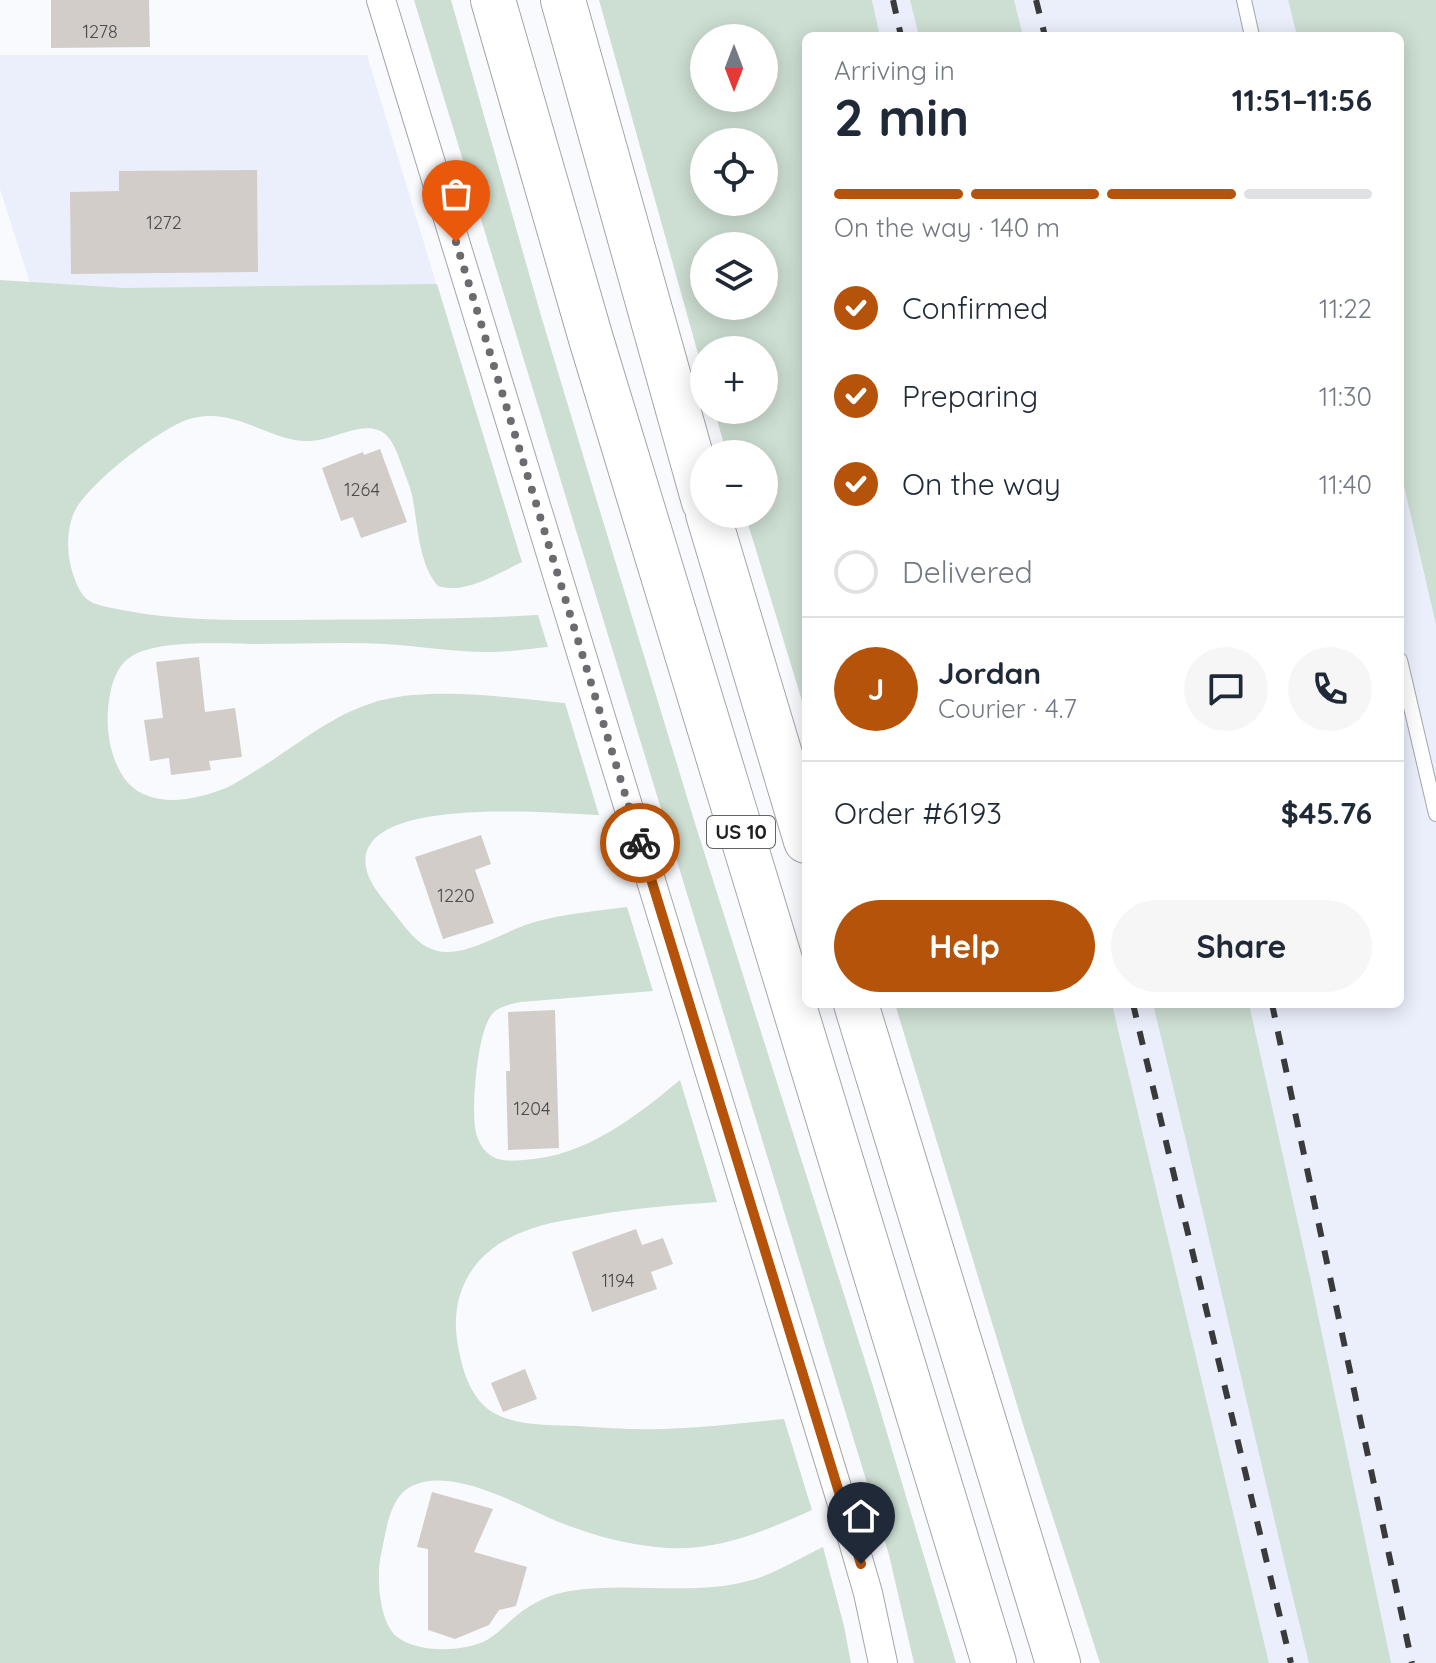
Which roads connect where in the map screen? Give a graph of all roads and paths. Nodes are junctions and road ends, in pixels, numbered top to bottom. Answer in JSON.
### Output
{"nodes":[{"id":1,"x":381,"y":0,"type":"edge"},
{"id":2,"x":493,"y":0,"type":"edge"},
{"id":3,"x":563,"y":0,"type":"edge"},
{"id":4,"x":1244,"y":0,"type":"edge"},
{"id":5,"x":1251,"y":32,"type":"edge"},
{"id":6,"x":690,"y":452,"type":"edge"},
{"id":7,"x":712,"y":528,"type":"edge"},
{"id":8,"x":1404,"y":677,"type":"edge"},
{"id":9,"x":1436,"y":814,"type":"edge"},
{"id":10,"x":802,"y":828,"type":"edge"},
{"id":11,"x":857,"y":1008,"type":"edge"},
{"id":12,"x":883,"y":1663,"type":"edge"},
{"id":13,"x":994,"y":1663,"type":"edge"},
{"id":14,"x":1058,"y":1663,"type":"edge"}],
"edges":[{"from":1,"to":12,"type":"street"},
{"from":2,"to":13,"type":"highway","number":"US 10"},
{"from":3,"to":6,"type":"highway"},
{"from":4,"to":5,"type":"lane"},
{"from":7,"to":10,"type":"highway","number":"US 10"},
{"from":8,"to":9,"type":"lane"},
{"from":11,"to":14,"type":"highway"}]}
